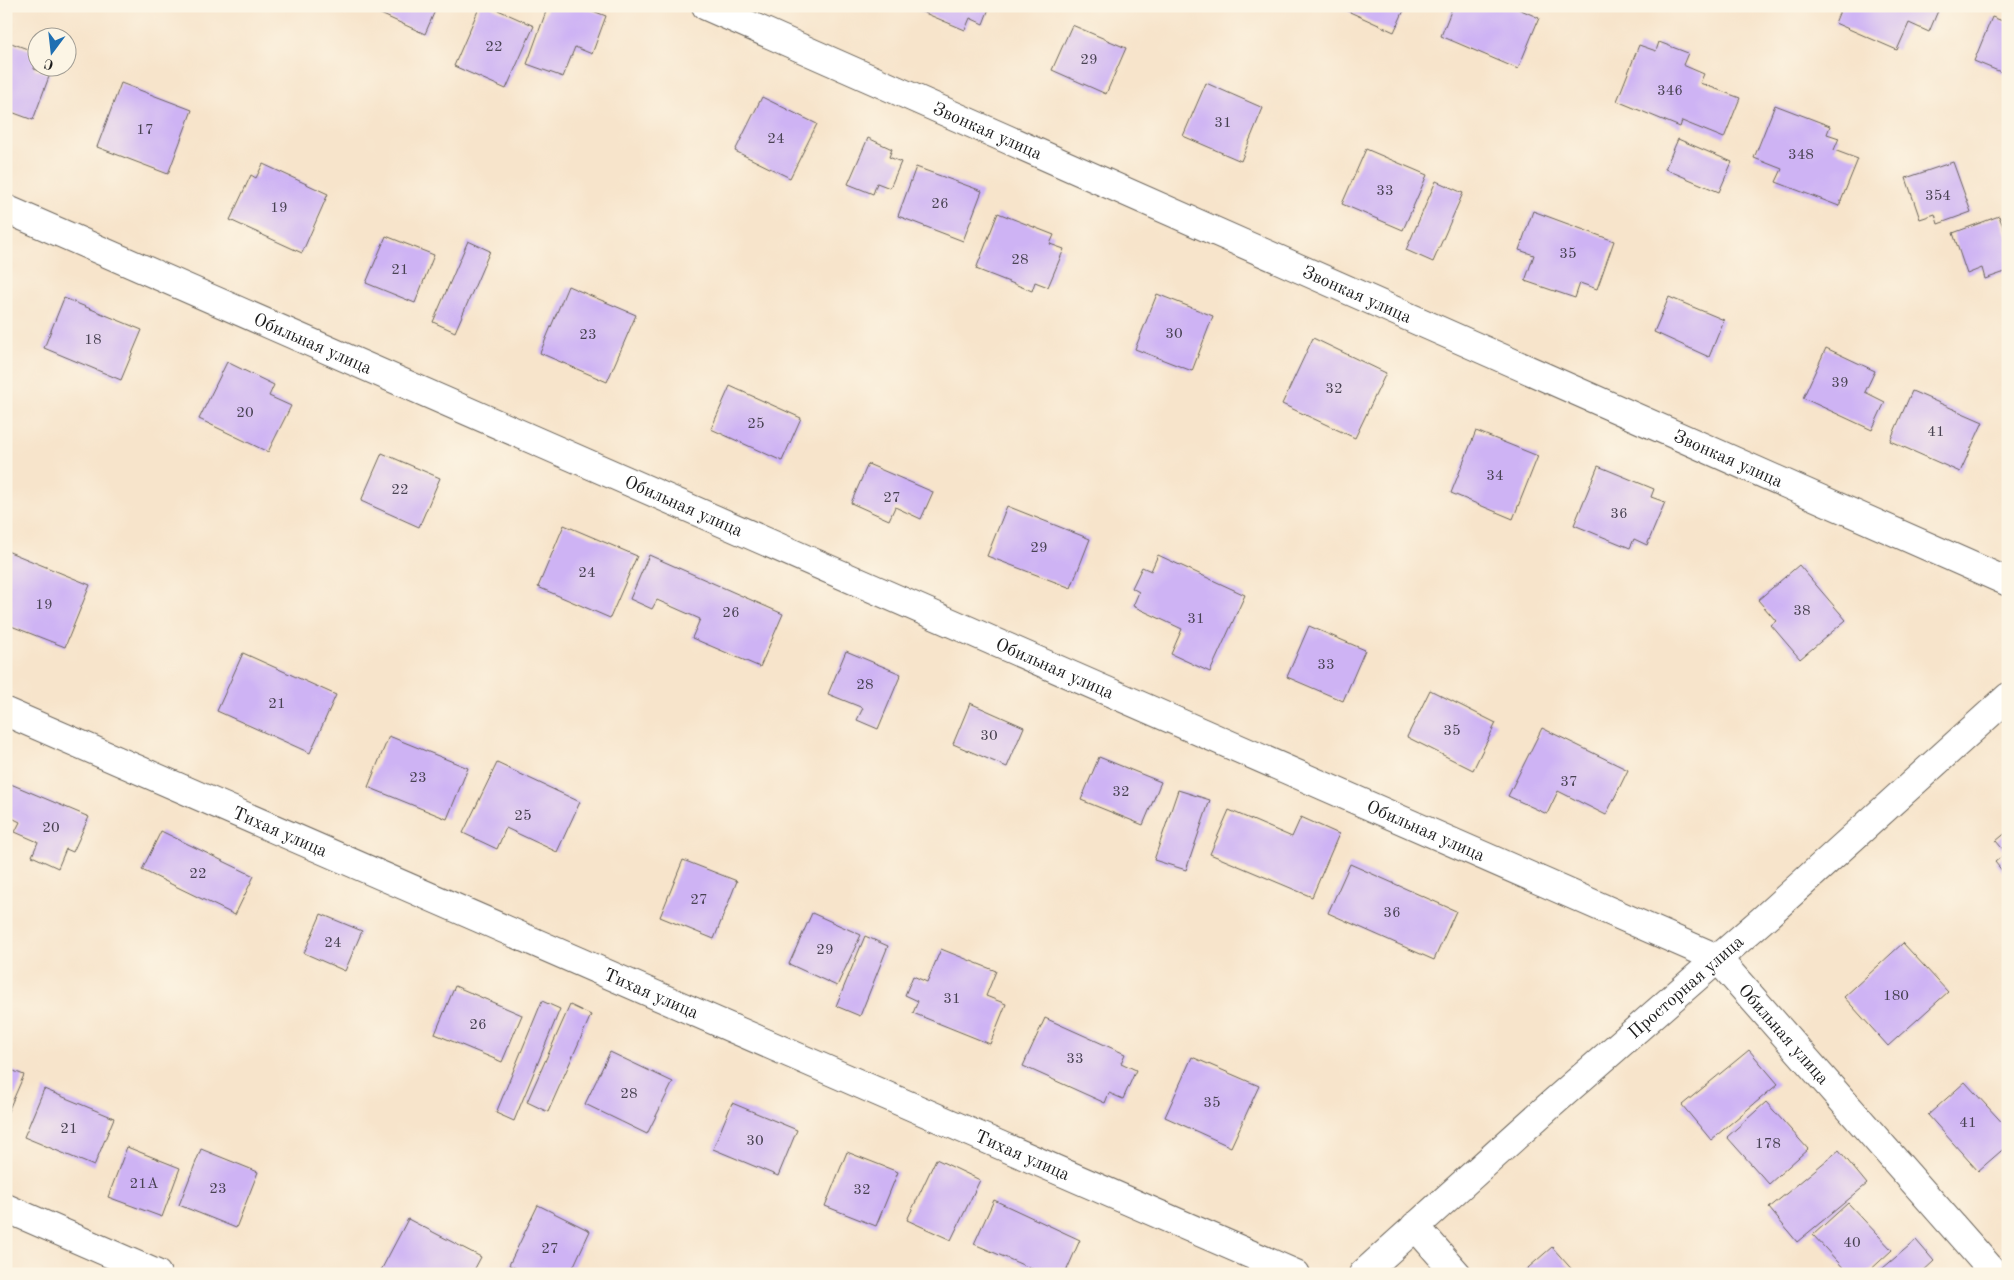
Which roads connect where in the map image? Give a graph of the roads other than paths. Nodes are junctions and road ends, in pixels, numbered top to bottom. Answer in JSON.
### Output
{"nodes":[{"id":1,"x":706,"y":6,"type":"edge"},
{"id":2,"x":6,"y":209,"type":"edge"},
{"id":3,"x":2008,"y":582,"type":"edge"},
{"id":4,"x":2008,"y":698,"type":"edge"},
{"id":5,"x":6,"y":712,"type":"edge"},
{"id":6,"x":1717,"y":958,"type":"junction"},
{"id":7,"x":6,"y":1208,"type":"edge"},
{"id":8,"x":1415,"y":1226,"type":"junction"},
{"id":9,"x":157,"y":1274,"type":"edge"},
{"id":10,"x":1296,"y":1274,"type":"edge"},
{"id":11,"x":1363,"y":1274,"type":"edge"},
{"id":12,"x":1457,"y":1274,"type":"edge"},
{"id":13,"x":1995,"y":1274,"type":"edge"}],
"edges":[{"from":1,"to":3,"type":"street","name":"Звонкая улица"},
{"from":2,"to":6,"type":"street","name":"Обильная улица"},
{"from":4,"to":6,"type":"street","name":"Просторная улица"},
{"from":5,"to":10,"type":"street","name":"Тихая улица"},
{"from":6,"to":8,"type":"street","name":"Просторная улица"},
{"from":6,"to":13,"type":"street","name":"Обильная улица"},
{"from":7,"to":9,"type":"street"},
{"from":8,"to":11,"type":"street","name":"Просторная улица"},
{"from":8,"to":12,"type":"street"}]}
